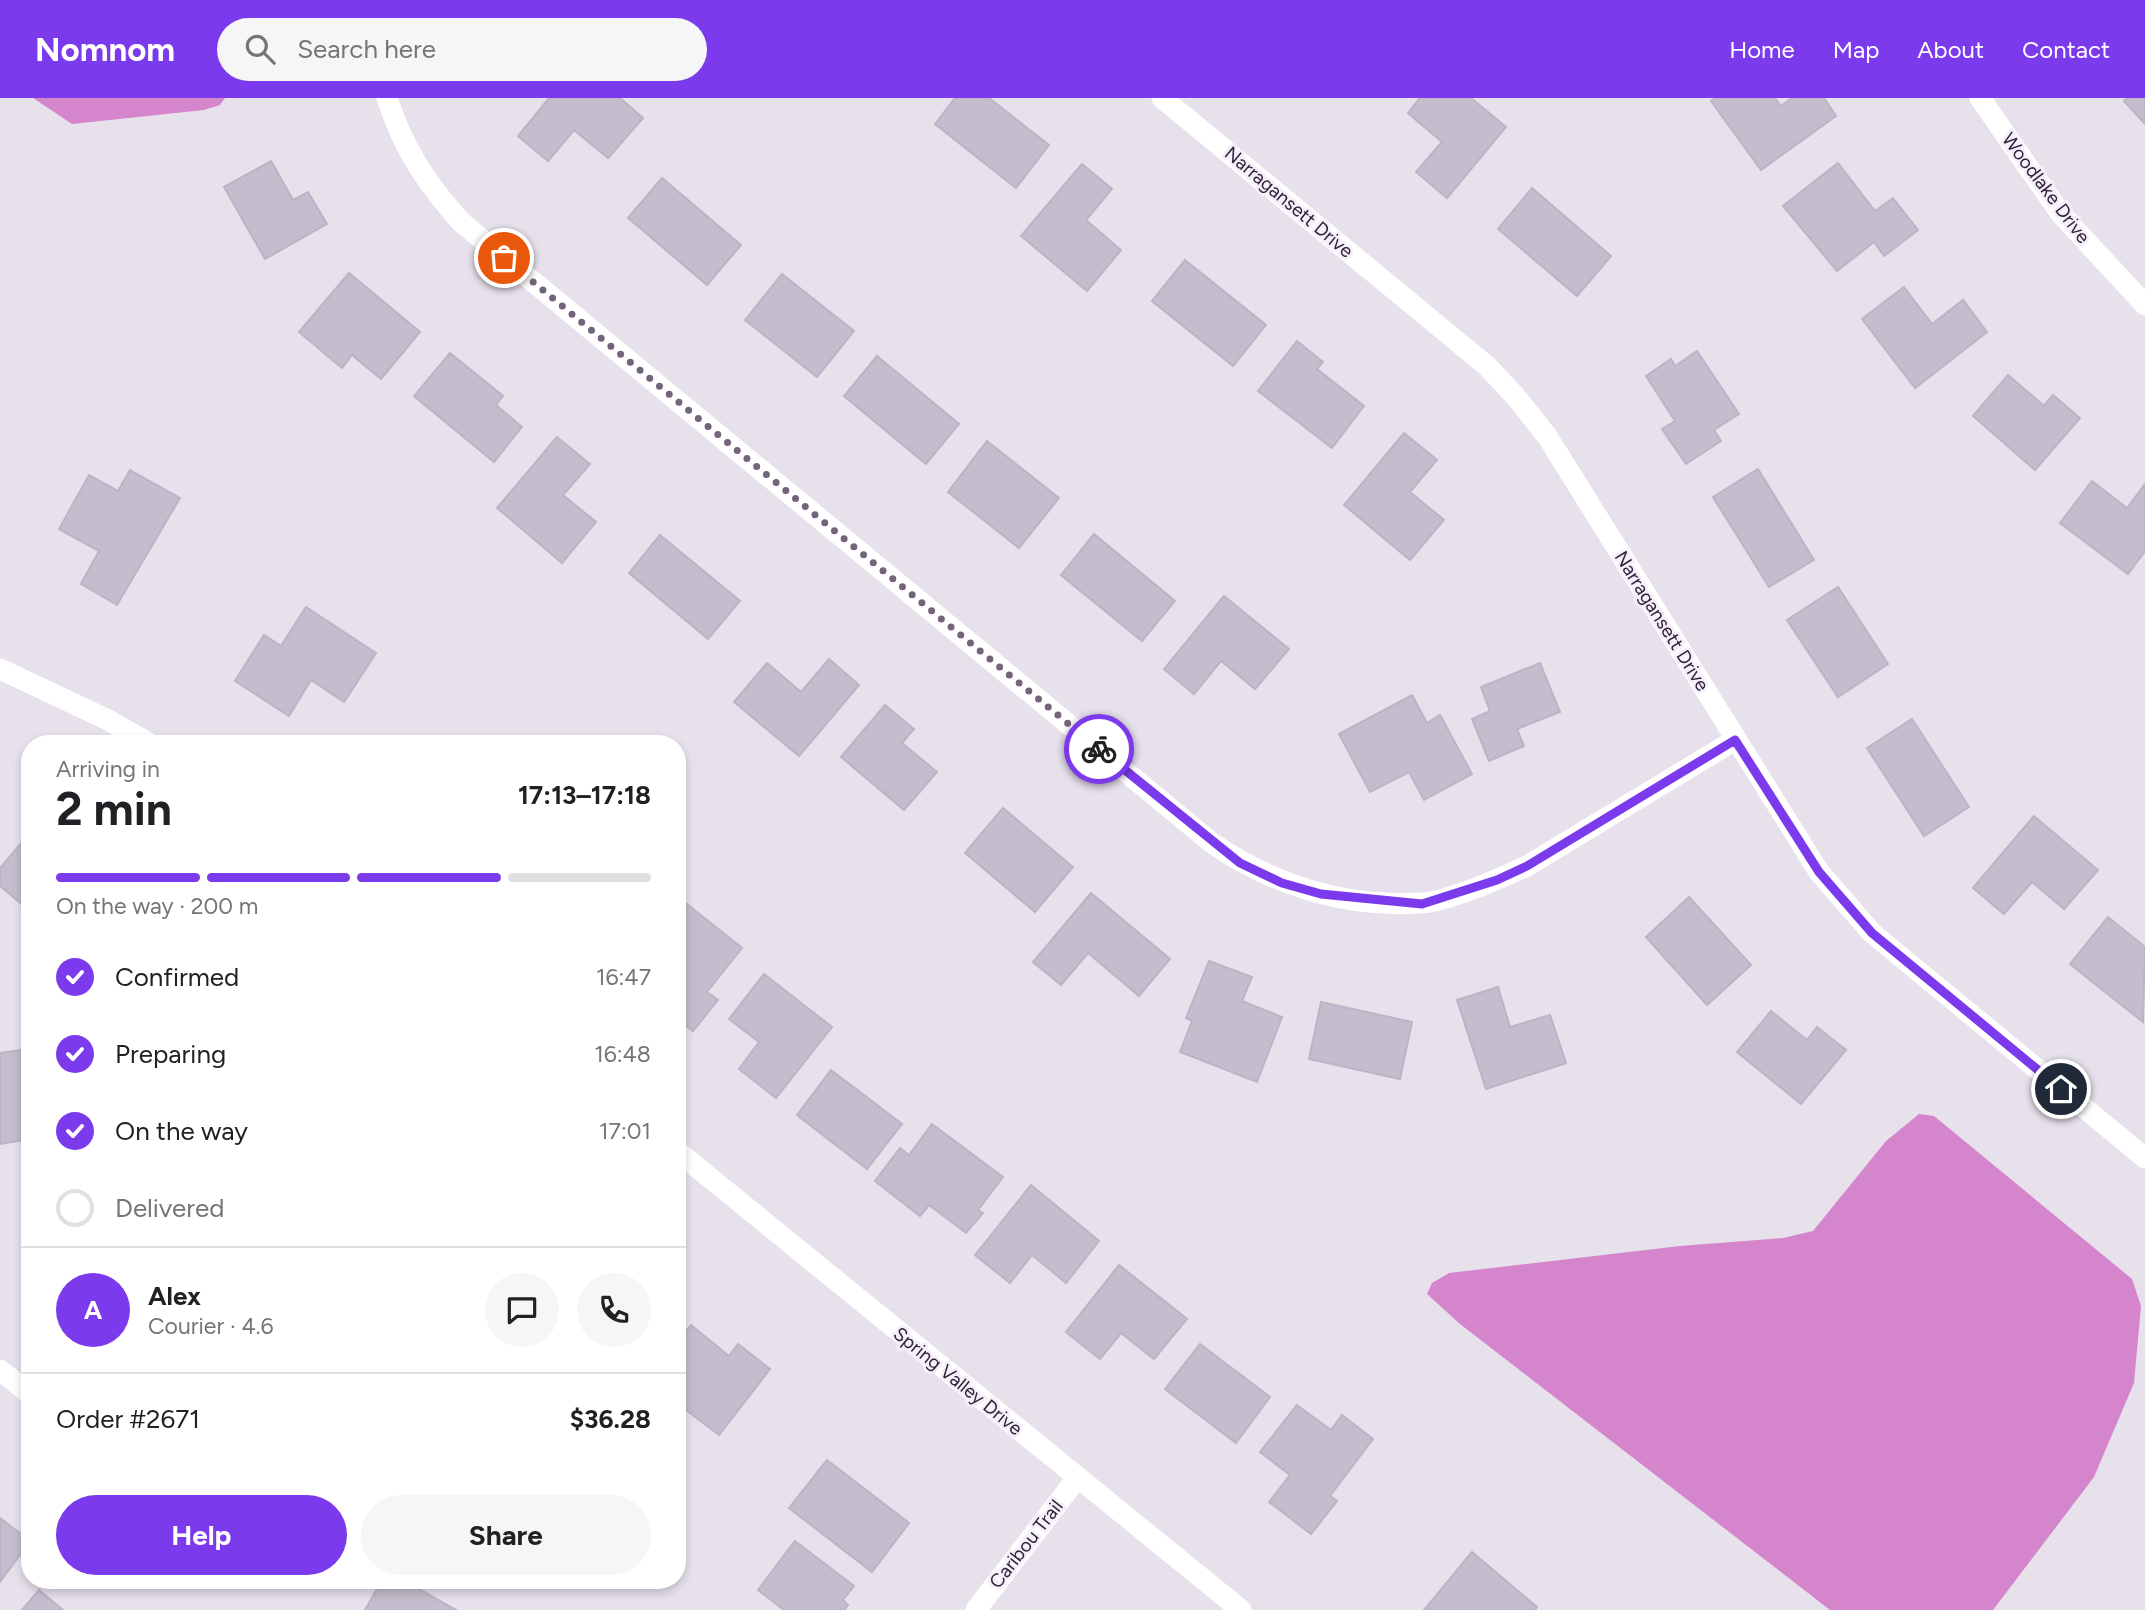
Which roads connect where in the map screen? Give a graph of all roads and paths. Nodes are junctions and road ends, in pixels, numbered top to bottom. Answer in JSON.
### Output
{"nodes":[{"id":1,"x":387,"y":98,"type":"edge"},
{"id":2,"x":1162,"y":98,"type":"edge"},
{"id":3,"x":1980,"y":98,"type":"edge"},
{"id":4,"x":2145,"y":304,"type":"edge"},
{"id":5,"x":0,"y":669,"type":"edge"},
{"id":6,"x":134,"y":735,"type":"edge"},
{"id":7,"x":1735,"y":740,"type":"junction"},
{"id":8,"x":686,"y":1158,"type":"edge"},
{"id":9,"x":2145,"y":1158,"type":"edge"},
{"id":10,"x":0,"y":1370,"type":"edge"},
{"id":11,"x":21,"y":1387,"type":"edge"},
{"id":12,"x":1077,"y":1479,"type":"junction"},
{"id":13,"x":976,"y":1610,"type":"edge"},
{"id":14,"x":1241,"y":1610,"type":"edge"}],
"edges":[{"from":1,"to":7,"type":"street"},
{"from":2,"to":7,"type":"street","name":"Narragansett Drive"},
{"from":3,"to":4,"type":"street","name":"Woodlake Drive"},
{"from":5,"to":6,"type":"street"},
{"from":7,"to":9,"type":"street","name":"Narragansett Drive"},
{"from":8,"to":12,"type":"street","name":"Spring Valley Drive"},
{"from":10,"to":11,"type":"street"},
{"from":12,"to":13,"type":"street","name":"Caribou Trail"},
{"from":12,"to":14,"type":"street","name":"Spring Valley Drive"}]}
